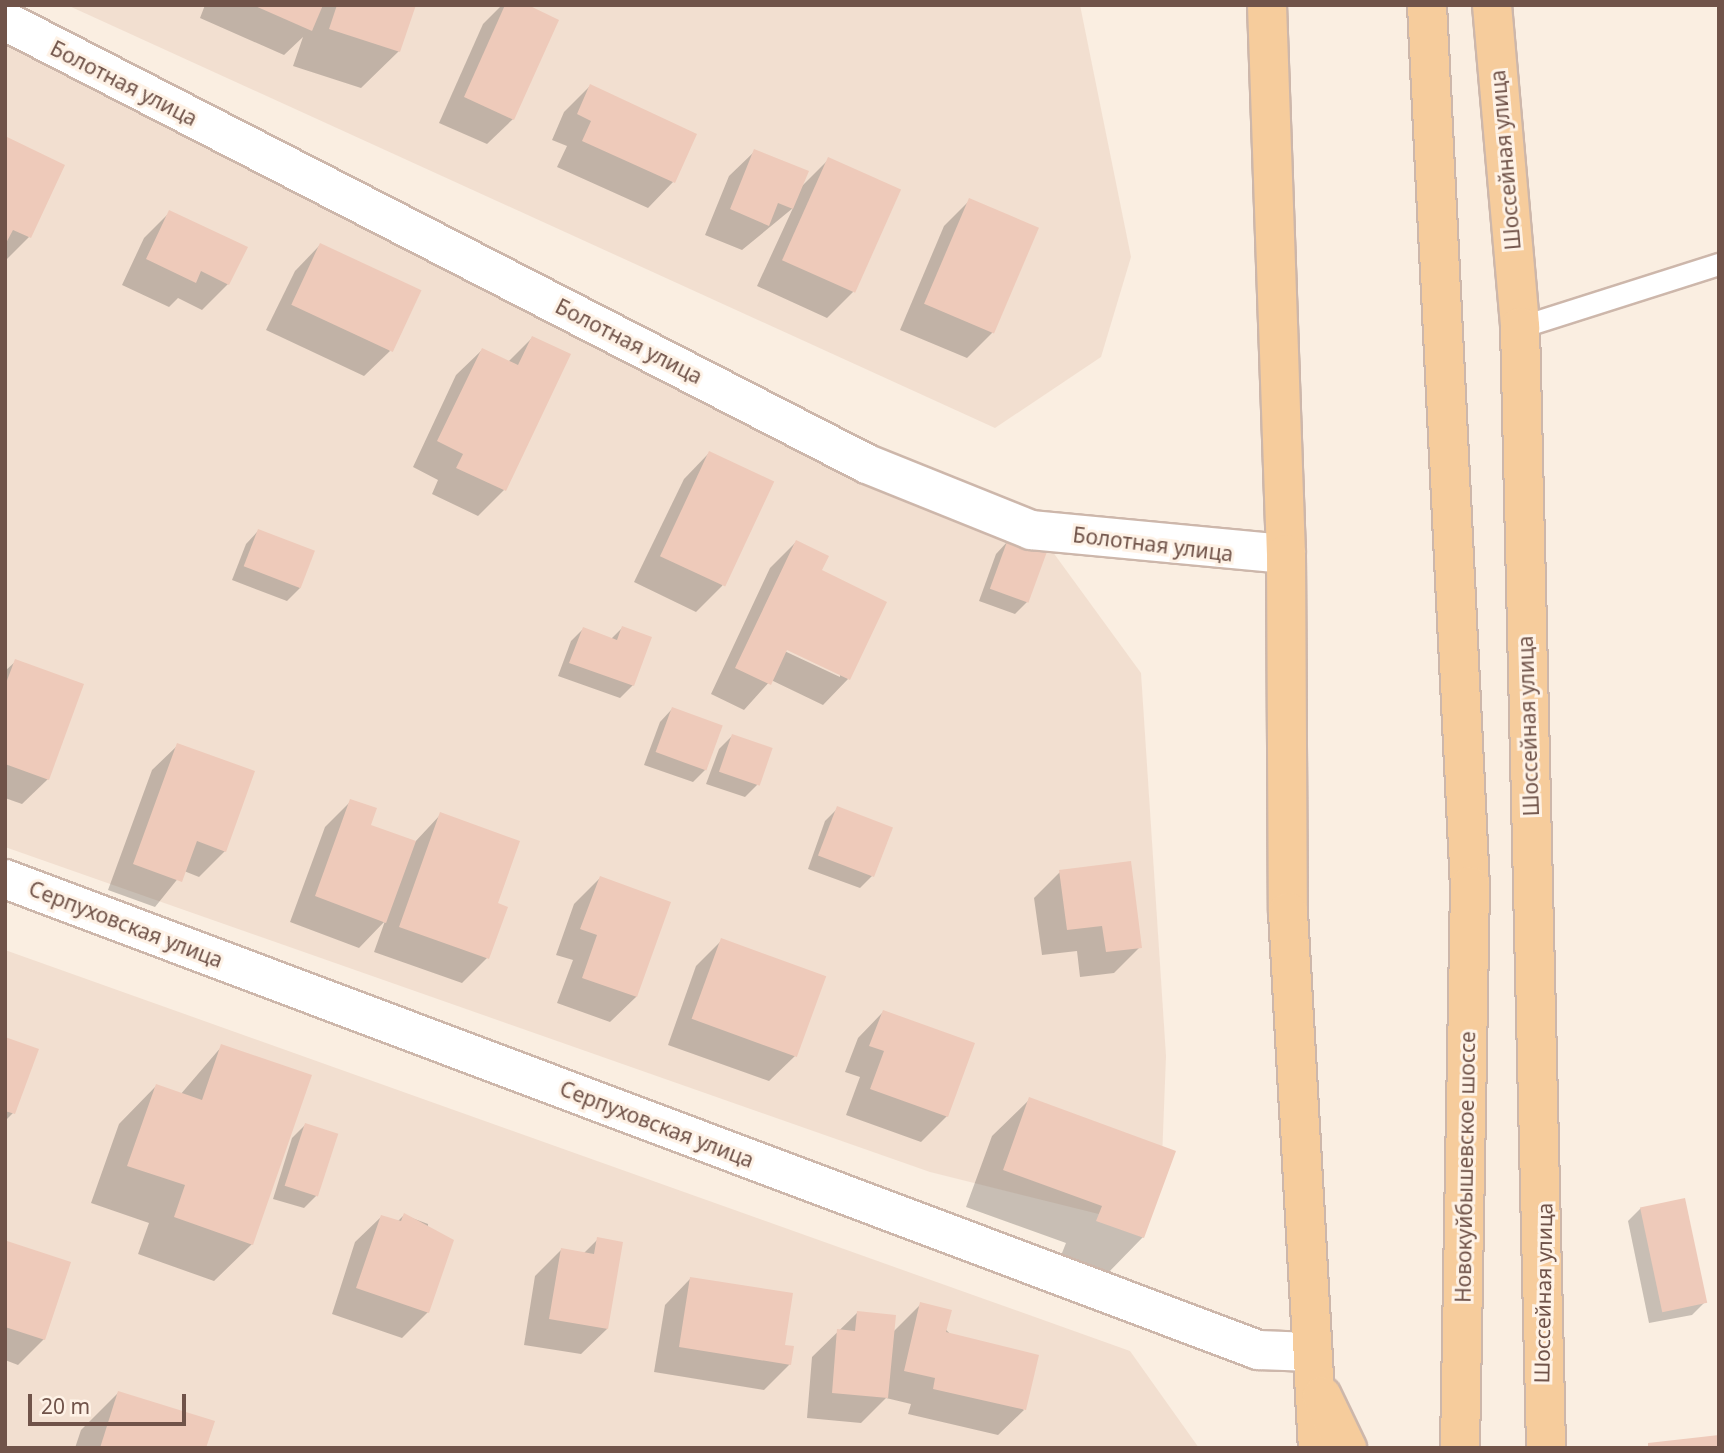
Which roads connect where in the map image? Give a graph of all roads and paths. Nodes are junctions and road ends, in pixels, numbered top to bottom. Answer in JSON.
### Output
{"nodes":[{"id":1,"x":1267,"y":5,"type":"edge"},
{"id":2,"x":1427,"y":5,"type":"edge"},
{"id":3,"x":1492,"y":5,"type":"edge"},
{"id":4,"x":5,"y":21,"type":"edge"},
{"id":5,"x":1719,"y":264,"type":"edge"},
{"id":6,"x":1520,"y":327,"type":"junction"},
{"id":7,"x":1286,"y":554,"type":"junction"},
{"id":8,"x":5,"y":879,"type":"edge"},
{"id":9,"x":1313,"y":1365,"type":"junction"},
{"id":10,"x":1541,"y":1403,"type":"junction"},
{"id":11,"x":1318,"y":1448,"type":"edge"},
{"id":12,"x":1347,"y":1448,"type":"edge"},
{"id":13,"x":1460,"y":1448,"type":"edge"},
{"id":14,"x":1516,"y":1448,"type":"edge"},
{"id":15,"x":1546,"y":1448,"type":"edge"}],
"edges":[{"from":1,"to":7,"type":"main road"},
{"from":2,"to":13,"type":"main road","name":"Новокуйбышевское шоссе"},
{"from":3,"to":6,"type":"main road","name":"Шоссейная улица"},
{"from":4,"to":7,"type":"street","name":"Болотная улица"},
{"from":5,"to":6,"type":"lane"},
{"from":6,"to":10,"type":"main road","name":"Шоссейная улица"},
{"from":7,"to":9,"type":"main road"},
{"from":8,"to":9,"type":"street","name":"Серпуховская улица"},
{"from":9,"to":11,"type":"main road"},
{"from":9,"to":12,"type":"main road"},
{"from":10,"to":14,"type":"main road"},
{"from":10,"to":15,"type":"main road","name":"Шоссейная улица"}]}
